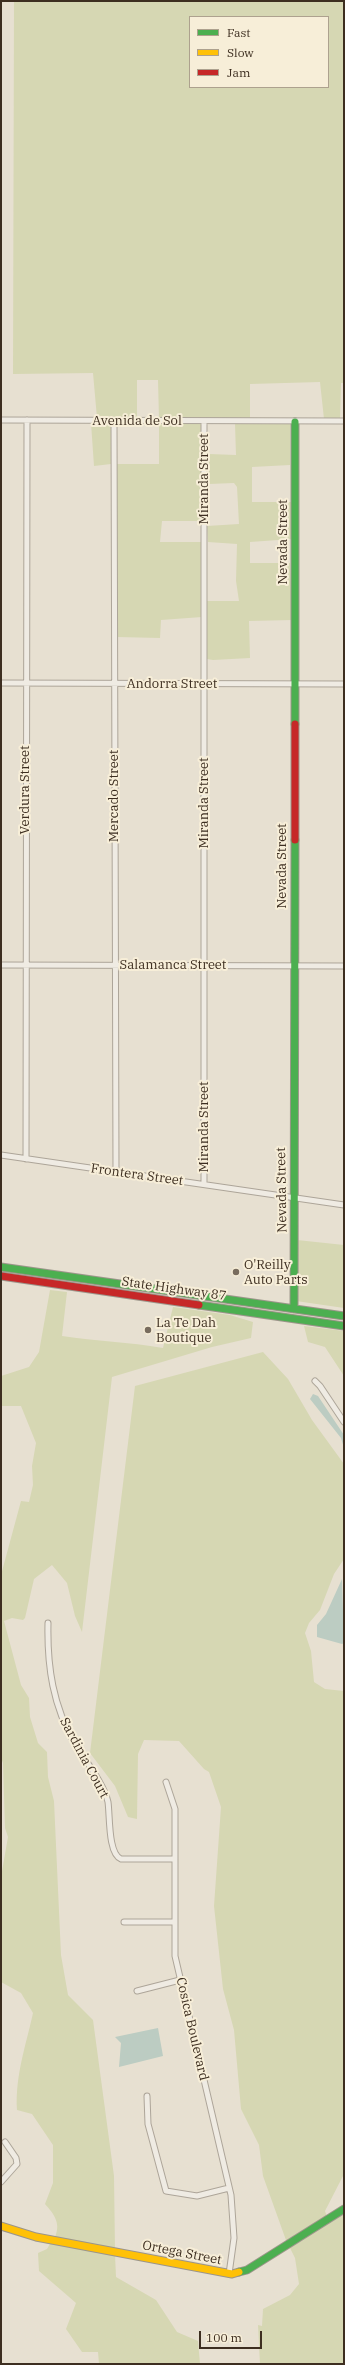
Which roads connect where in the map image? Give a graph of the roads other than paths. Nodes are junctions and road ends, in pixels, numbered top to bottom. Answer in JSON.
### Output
{"nodes":[{"id":1,"x":1,"y":420,"type":"edge"},
{"id":2,"x":27,"y":420,"type":"junction"},
{"id":3,"x":114,"y":421,"type":"junction"},
{"id":4,"x":204,"y":421,"type":"junction"},
{"id":5,"x":344,"y":421,"type":"edge"},
{"id":6,"x":295,"y":422,"type":"junction"},
{"id":7,"x":1,"y":683,"type":"edge"},
{"id":8,"x":25,"y":683,"type":"junction"},
{"id":9,"x":114,"y":684,"type":"junction"},
{"id":10,"x":204,"y":684,"type":"junction"},
{"id":11,"x":294,"y":684,"type":"junction"},
{"id":12,"x":344,"y":684,"type":"edge"},
{"id":13,"x":1,"y":965,"type":"edge"},
{"id":14,"x":26,"y":965,"type":"junction"},
{"id":15,"x":202,"y":965,"type":"junction"},
{"id":16,"x":114,"y":966,"type":"junction"},
{"id":17,"x":294,"y":966,"type":"junction"},
{"id":18,"x":344,"y":966,"type":"edge"},
{"id":19,"x":1,"y":1155,"type":"edge"},
{"id":20,"x":26,"y":1159,"type":"junction"},
{"id":21,"x":116,"y":1171,"type":"junction"},
{"id":22,"x":204,"y":1184,"type":"junction"},
{"id":23,"x":294,"y":1198,"type":"junction"},
{"id":24,"x":344,"y":1205,"type":"edge"},
{"id":25,"x":1,"y":1268,"type":"edge"},
{"id":26,"x":1,"y":1276,"type":"edge"},
{"id":27,"x":10,"y":1278,"type":"junction"},
{"id":28,"x":95,"y":1281,"type":"junction"},
{"id":29,"x":201,"y":1305,"type":"junction"},
{"id":30,"x":294,"y":1309,"type":"junction"},
{"id":31,"x":344,"y":1316,"type":"edge"},
{"id":32,"x":344,"y":1322,"type":"edge"},
{"id":33,"x":344,"y":1326,"type":"edge"},
{"id":34,"x":315,"y":1382,"type":"dead end"},
{"id":35,"x":344,"y":1422,"type":"edge"},
{"id":36,"x":48,"y":1623,"type":"dead end"},
{"id":37,"x":166,"y":1782,"type":"dead end"},
{"id":38,"x":175,"y":1859,"type":"junction"},
{"id":39,"x":124,"y":1922,"type":"dead end"},
{"id":40,"x":175,"y":1922,"type":"junction"},
{"id":41,"x":180,"y":1980,"type":"junction"},
{"id":42,"x":137,"y":1991,"type":"dead end"},
{"id":43,"x":147,"y":2096,"type":"dead end"},
{"id":44,"x":5,"y":2142,"type":"dead end"},
{"id":45,"x":1,"y":2182,"type":"edge"},
{"id":46,"x":229,"y":2188,"type":"junction"},
{"id":47,"x":344,"y":2209,"type":"edge"},
{"id":48,"x":1,"y":2226,"type":"edge"},
{"id":49,"x":229,"y":2274,"type":"junction"}],
"edges":[{"from":1,"to":2,"type":"street","name":"Avenida de Sol"},
{"from":2,"to":3,"type":"street","name":"Avenida de Sol"},
{"from":2,"to":8,"type":"street","name":"Verdura Street"},
{"from":3,"to":4,"type":"street","name":"Avenida de Sol"},
{"from":3,"to":9,"type":"street","name":"Mercado Street"},
{"from":4,"to":6,"type":"street","name":"Avenida de Sol"},
{"from":4,"to":10,"type":"street","name":"Miranda Street"},
{"from":5,"to":6,"type":"street","name":"Avenida de Sol"},
{"from":6,"to":11,"type":"main road","name":"Nevada Street"},
{"from":7,"to":8,"type":"street","name":"Andorra Street"},
{"from":8,"to":9,"type":"street","name":"Andorra Street"},
{"from":8,"to":14,"type":"street","name":"Verdura Street"},
{"from":9,"to":10,"type":"street","name":"Andorra Street"},
{"from":9,"to":16,"type":"street","name":"Mercado Street"},
{"from":10,"to":11,"type":"street","name":"Andorra Street"},
{"from":10,"to":15,"type":"street","name":"Miranda Street"},
{"from":11,"to":12,"type":"street","name":"Andorra Street"},
{"from":11,"to":17,"type":"main road","name":"Nevada Street"},
{"from":13,"to":14,"type":"street","name":"Salamanca Street"},
{"from":14,"to":16,"type":"street","name":"Salamanca Street"},
{"from":14,"to":20,"type":"street","name":"Verdura Street"},
{"from":15,"to":16,"type":"street","name":"Salamanca Street"},
{"from":15,"to":17,"type":"street","name":"Salamanca Street"},
{"from":15,"to":22,"type":"street","name":"Miranda Street"},
{"from":16,"to":21,"type":"street","name":"Mercado Street"},
{"from":17,"to":18,"type":"street","name":"Salamanca Street"},
{"from":17,"to":23,"type":"main road","name":"Nevada Street"},
{"from":19,"to":20,"type":"street","name":"Frontera Street"},
{"from":20,"to":21,"type":"street","name":"Frontera Street"},
{"from":21,"to":22,"type":"street","name":"Frontera Street"},
{"from":22,"to":23,"type":"street","name":"Frontera Street"},
{"from":23,"to":24,"type":"street","name":"Frontera Street"},
{"from":23,"to":30,"type":"main road","name":"Nevada Street"},
{"from":25,"to":28,"type":"main road"},
{"from":26,"to":27,"type":"main road","name":"State Highway 87"},
{"from":27,"to":28,"type":"street"},
{"from":27,"to":29,"type":"main road","name":"State Highway 87"},
{"from":28,"to":30,"type":"main road"},
{"from":29,"to":30,"type":"street"},
{"from":29,"to":33,"type":"main road","name":"State Highway 87"},
{"from":30,"to":31,"type":"main road"},
{"from":30,"to":32,"type":"street"},
{"from":34,"to":35,"type":"street"},
{"from":36,"to":38,"type":"street","name":"Sardinia Court"},
{"from":37,"to":38,"type":"street","name":"Cosica Boulevard"},
{"from":38,"to":40,"type":"street","name":"Cosica Boulevard"},
{"from":39,"to":40,"type":"street"},
{"from":40,"to":41,"type":"street","name":"Cosica Boulevard"},
{"from":41,"to":42,"type":"street"},
{"from":41,"to":46,"type":"street","name":"Cosica Boulevard"},
{"from":43,"to":46,"type":"street"},
{"from":44,"to":45,"type":"street"},
{"from":46,"to":49,"type":"street","name":"Cosica Boulevard"},
{"from":47,"to":49,"type":"main road","name":"Ortega Street"},
{"from":48,"to":49,"type":"main road","name":"Ortega Street"}]}
